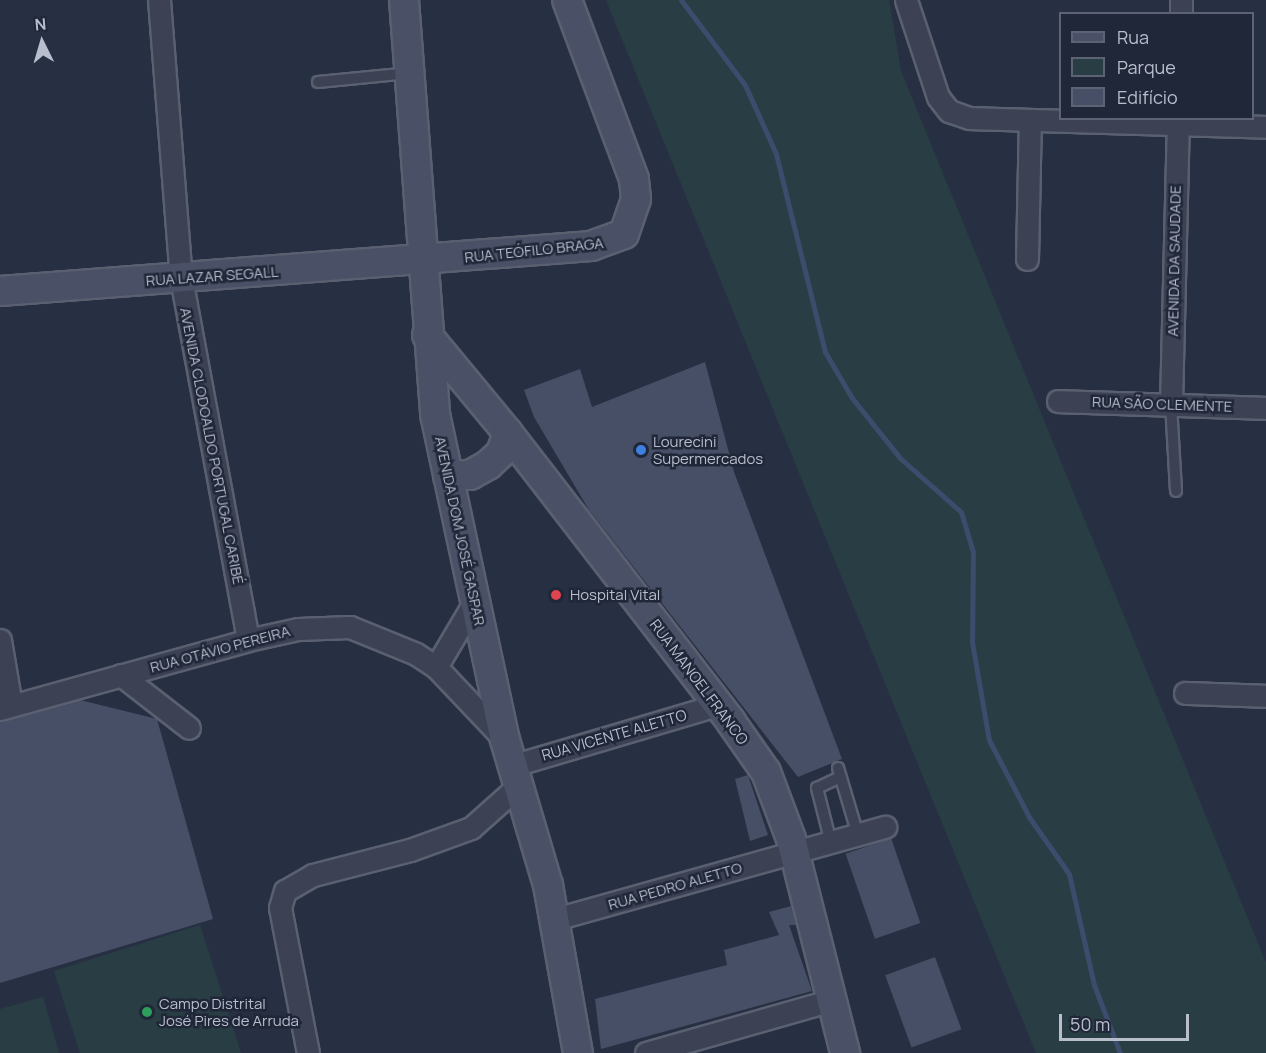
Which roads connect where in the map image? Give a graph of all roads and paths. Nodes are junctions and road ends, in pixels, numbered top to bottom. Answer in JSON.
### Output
{"nodes":[{"id":1,"x":159,"y":0,"type":"edge"},
{"id":2,"x":404,"y":0,"type":"edge"},
{"id":3,"x":567,"y":0,"type":"edge"},
{"id":4,"x":906,"y":0,"type":"edge"},
{"id":5,"x":410,"y":73,"type":"junction"},
{"id":6,"x":318,"y":82,"type":"dead end"},
{"id":7,"x":1030,"y":120,"type":"junction"},
{"id":8,"x":1178,"y":121,"type":"edge"},
{"id":9,"x":1266,"y":127,"type":"edge"},
{"id":10,"x":1027,"y":259,"type":"dead end"},
{"id":11,"x":424,"y":261,"type":"junction"},
{"id":12,"x":181,"y":278,"type":"junction"},
{"id":13,"x":0,"y":291,"type":"edge"},
{"id":14,"x":428,"y":335,"type":"junction"},
{"id":15,"x":1058,"y":401,"type":"dead end"},
{"id":16,"x":482,"y":402,"type":"junction"},
{"id":17,"x":1171,"y":404,"type":"junction"},
{"id":18,"x":1266,"y":408,"type":"edge"},
{"id":19,"x":435,"y":414,"type":"junction"},
{"id":20,"x":508,"y":433,"type":"junction"},
{"id":21,"x":448,"y":476,"type":"junction"},
{"id":22,"x":1176,"y":491,"type":"dead end"},
{"id":23,"x":475,"y":601,"type":"junction"},
{"id":24,"x":0,"y":640,"type":"edge"},
{"id":25,"x":248,"y":640,"type":"junction"},
{"id":26,"x":436,"y":667,"type":"junction"},
{"id":27,"x":121,"y":675,"type":"junction"},
{"id":28,"x":1185,"y":693,"type":"dead end"},
{"id":29,"x":1266,"y":697,"type":"edge"},
{"id":30,"x":717,"y":705,"type":"junction"},
{"id":31,"x":6,"y":707,"type":"edge"},
{"id":32,"x":189,"y":728,"type":"dead end"},
{"id":33,"x":511,"y":764,"type":"junction"},
{"id":34,"x":885,"y":827,"type":"dead end"},
{"id":35,"x":858,"y":835,"type":"junction"},
{"id":36,"x":831,"y":843,"type":"junction"},
{"id":37,"x":795,"y":853,"type":"junction"},
{"id":38,"x":555,"y":920,"type":"junction"},
{"id":39,"x":832,"y":1000,"type":"junction"},
{"id":40,"x":308,"y":1053,"type":"edge"},
{"id":41,"x":578,"y":1053,"type":"edge"},
{"id":42,"x":646,"y":1053,"type":"edge"},
{"id":43,"x":845,"y":1053,"type":"edge"}],
"edges":[{"from":1,"to":12,"type":"street","name":"AVENIDA CLODOALDO PORTUGAL CARIBÉ"},
{"from":2,"to":5,"type":"street","name":"AVENIDA DOM JOSÉ GASPAR"},
{"from":3,"to":11,"type":"street","name":"RUA TEÓFILO BRAGA"},
{"from":4,"to":7,"type":"street"},
{"from":5,"to":6,"type":"lane"},
{"from":5,"to":11,"type":"street","name":"AVENIDA DOM JOSÉ GASPAR"},
{"from":7,"to":8,"type":"street"},
{"from":7,"to":10,"type":"street"},
{"from":8,"to":9,"type":"street"},
{"from":8,"to":17,"type":"street","name":"AVENIDA DA SAUDADE"},
{"from":11,"to":12,"type":"street","name":"RUA LAZAR SEGALL"},
{"from":11,"to":14,"type":"street","name":"AVENIDA DOM JOSÉ GASPAR"},
{"from":12,"to":13,"type":"street","name":"RUA LAZAR SEGALL"},
{"from":12,"to":25,"type":"street","name":"AVENIDA CLODOALDO PORTUGAL CARIBÉ"},
{"from":14,"to":16,"type":"street","name":"RUA MANOEL FRANCO"},
{"from":14,"to":19,"type":"street","name":"AVENIDA DOM JOSÉ GASPAR"},
{"from":15,"to":17,"type":"street","name":"RUA SÃO CLEMENTE"},
{"from":16,"to":19,"type":"street"},
{"from":16,"to":20,"type":"street","name":"RUA MANOEL FRANCO"},
{"from":17,"to":18,"type":"street","name":"RUA SÃO CLEMENTE"},
{"from":17,"to":22,"type":"lane"},
{"from":19,"to":21,"type":"street","name":"AVENIDA DOM JOSÉ GASPAR"},
{"from":20,"to":21,"type":"street"},
{"from":20,"to":30,"type":"street","name":"RUA MANOEL FRANCO"},
{"from":21,"to":23,"type":"street","name":"AVENIDA DOM JOSÉ GASPAR"},
{"from":23,"to":26,"type":"street"},
{"from":23,"to":33,"type":"street","name":"AVENIDA DOM JOSÉ GASPAR"},
{"from":24,"to":31,"type":"street"},
{"from":25,"to":26,"type":"street","name":"RUA OTÁVIO PEREIRA"},
{"from":25,"to":27,"type":"street","name":"RUA OTÁVIO PEREIRA"},
{"from":26,"to":33,"type":"street","name":"RUA OTÁVIO PEREIRA"},
{"from":27,"to":31,"type":"street","name":"RUA OTÁVIO PEREIRA"},
{"from":27,"to":32,"type":"street"},
{"from":28,"to":29,"type":"street"},
{"from":30,"to":33,"type":"street","name":"RUA VICENTE ALETTO"},
{"from":30,"to":37,"type":"street","name":"RUA MANOEL FRANCO"},
{"from":33,"to":38,"type":"street","name":"AVENIDA DOM JOSÉ GASPAR"},
{"from":33,"to":40,"type":"street"},
{"from":34,"to":35,"type":"street","name":"RUA PEDRO ALETTO"},
{"from":35,"to":36,"type":"street","name":"RUA PEDRO ALETTO"},
{"from":35,"to":36,"type":"lane"},
{"from":36,"to":37,"type":"street","name":"RUA PEDRO ALETTO"},
{"from":37,"to":38,"type":"street","name":"RUA PEDRO ALETTO"},
{"from":37,"to":39,"type":"street","name":"RUA MANOEL FRANCO"},
{"from":38,"to":41,"type":"street","name":"AVENIDA DOM JOSÉ GASPAR"},
{"from":39,"to":42,"type":"street"},
{"from":39,"to":43,"type":"street","name":"RUA MANOEL FRANCO"}]}
